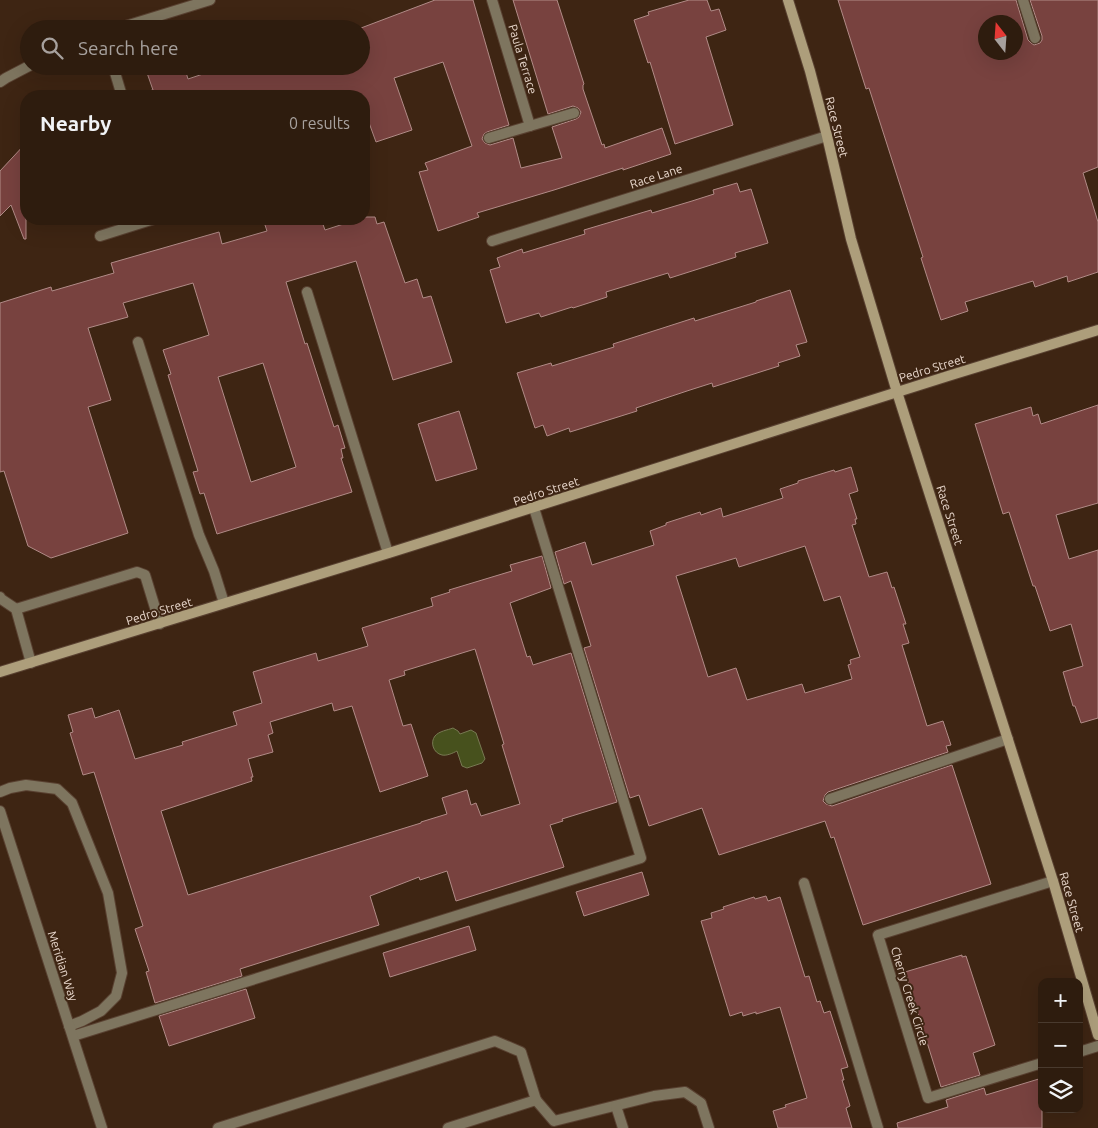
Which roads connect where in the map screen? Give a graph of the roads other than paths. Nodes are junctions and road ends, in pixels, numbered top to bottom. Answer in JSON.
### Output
{"nodes":[{"id":1,"x":210,"y":0,"type":"edge"},
{"id":2,"x":492,"y":0,"type":"edge"},
{"id":3,"x":788,"y":0,"type":"edge"},
{"id":4,"x":1023,"y":0,"type":"edge"},
{"id":5,"x":145,"y":20,"type":"edge"},
{"id":6,"x":1035,"y":38,"type":"dead end"},
{"id":7,"x":20,"y":71,"type":"edge"},
{"id":8,"x":116,"y":75,"type":"edge"},
{"id":9,"x":0,"y":82,"type":"edge"},
{"id":10,"x":120,"y":90,"type":"edge"},
{"id":11,"x":574,"y":113,"type":"dead end"},
{"id":12,"x":530,"y":126,"type":"junction"},
{"id":13,"x":827,"y":136,"type":"junction"},
{"id":14,"x":489,"y":138,"type":"dead end"},
{"id":15,"x":135,"y":225,"type":"edge"},
{"id":16,"x":100,"y":236,"type":"dead end"},
{"id":17,"x":492,"y":241,"type":"dead end"},
{"id":18,"x":306,"y":292,"type":"dead end"},
{"id":19,"x":1098,"y":330,"type":"edge"},
{"id":20,"x":138,"y":342,"type":"dead end"},
{"id":21,"x":897,"y":392,"type":"junction"},
{"id":22,"x":534,"y":508,"type":"junction"},
{"id":23,"x":388,"y":553,"type":"junction"},
{"id":24,"x":0,"y":597,"type":"edge"},
{"id":25,"x":224,"y":603,"type":"junction"},
{"id":26,"x":16,"y":609,"type":"junction"},
{"id":27,"x":160,"y":624,"type":"junction"},
{"id":28,"x":31,"y":663,"type":"junction"},
{"id":29,"x":0,"y":672,"type":"edge"},
{"id":30,"x":1008,"y":739,"type":"junction"},
{"id":31,"x":0,"y":792,"type":"edge"},
{"id":32,"x":830,"y":799,"type":"dead end"},
{"id":33,"x":0,"y":812,"type":"edge"},
{"id":34,"x":1053,"y":881,"type":"junction"},
{"id":35,"x":804,"y":883,"type":"dead end"},
{"id":36,"x":69,"y":1026,"type":"junction"},
{"id":37,"x":1098,"y":1035,"type":"edge"},
{"id":38,"x":73,"y":1036,"type":"junction"},
{"id":39,"x":1098,"y":1046,"type":"edge"},
{"id":40,"x":1083,"y":1051,"type":"edge"},
{"id":41,"x":1038,"y":1064,"type":"edge"},
{"id":42,"x":536,"y":1100,"type":"junction"},
{"id":43,"x":616,"y":1106,"type":"junction"},
{"id":44,"x":555,"y":1125,"type":"edge"},
{"id":45,"x":102,"y":1128,"type":"edge"},
{"id":46,"x":218,"y":1128,"type":"edge"},
{"id":47,"x":448,"y":1128,"type":"edge"},
{"id":48,"x":623,"y":1128,"type":"edge"},
{"id":49,"x":708,"y":1128,"type":"edge"},
{"id":50,"x":878,"y":1128,"type":"edge"}],
"edges":[{"from":1,"to":5,"type":"street"},
{"from":2,"to":12,"type":"street","name":"Paula Terrace"},
{"from":3,"to":13,"type":"street","name":"Race Street"},
{"from":4,"to":6,"type":"street"},
{"from":7,"to":9,"type":"street"},
{"from":8,"to":10,"type":"street"},
{"from":11,"to":12,"type":"street"},
{"from":12,"to":14,"type":"street"},
{"from":13,"to":17,"type":"street","name":"Race Lane"},
{"from":13,"to":21,"type":"street","name":"Race Street"},
{"from":15,"to":16,"type":"street"},
{"from":18,"to":23,"type":"street"},
{"from":19,"to":21,"type":"street","name":"Pedro Street"},
{"from":20,"to":25,"type":"street"},
{"from":21,"to":22,"type":"street","name":"Pedro Street"},
{"from":21,"to":30,"type":"street","name":"Race Street"},
{"from":22,"to":23,"type":"street","name":"Pedro Street"},
{"from":22,"to":38,"type":"street"},
{"from":23,"to":25,"type":"street","name":"Pedro Street"},
{"from":24,"to":26,"type":"street"},
{"from":25,"to":27,"type":"street","name":"Pedro Street"},
{"from":26,"to":27,"type":"street"},
{"from":26,"to":28,"type":"street"},
{"from":27,"to":28,"type":"street","name":"Pedro Street"},
{"from":28,"to":29,"type":"street","name":"Pedro Street"},
{"from":30,"to":32,"type":"street"},
{"from":30,"to":34,"type":"street","name":"Race Street"},
{"from":31,"to":36,"type":"street"},
{"from":33,"to":36,"type":"street","name":"Meridian Way"},
{"from":34,"to":37,"type":"street","name":"Race Street"},
{"from":34,"to":41,"type":"street","name":"Cherry Creek Circle"},
{"from":35,"to":50,"type":"street"},
{"from":36,"to":38,"type":"street","name":"Meridian Way"},
{"from":38,"to":45,"type":"street","name":"Meridian Way"},
{"from":39,"to":40,"type":"street"},
{"from":42,"to":44,"type":"street"},
{"from":42,"to":46,"type":"street"},
{"from":42,"to":47,"type":"street"},
{"from":43,"to":44,"type":"street"},
{"from":43,"to":48,"type":"street"},
{"from":43,"to":49,"type":"street"}]}
